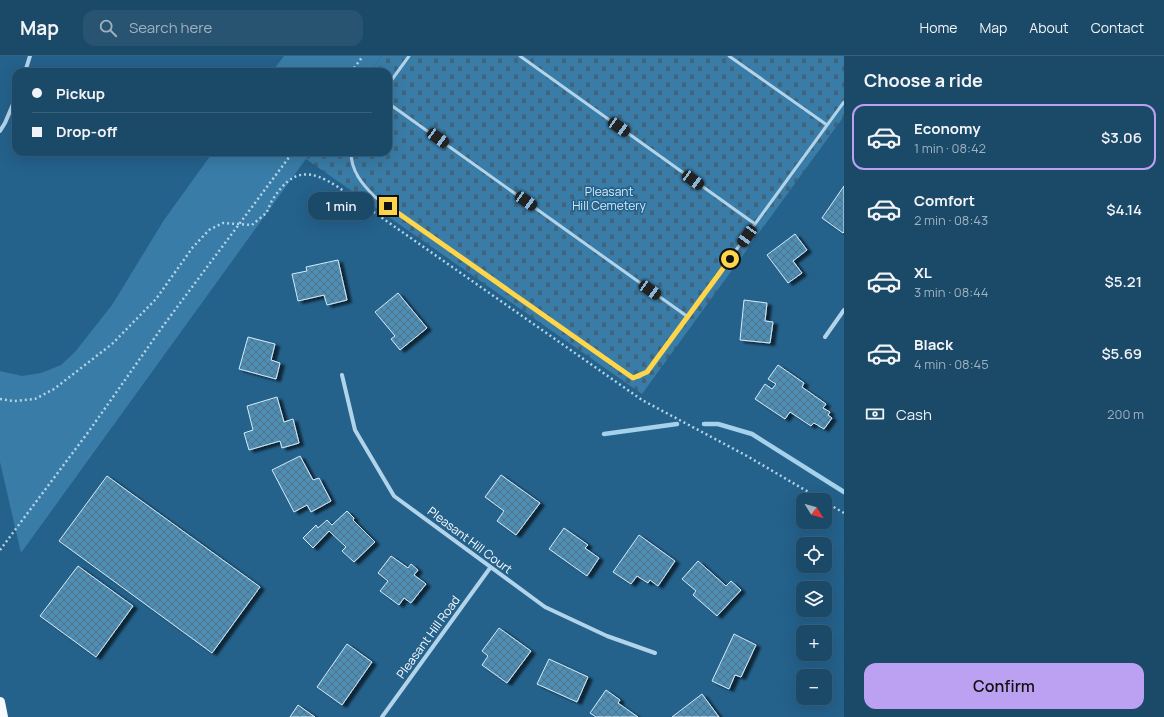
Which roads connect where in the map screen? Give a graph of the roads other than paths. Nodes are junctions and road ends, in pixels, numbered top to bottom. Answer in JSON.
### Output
{"nodes":[{"id":1,"x":30,"y":56,"type":"edge"},
{"id":2,"x":409,"y":56,"type":"edge"},
{"id":3,"x":520,"y":56,"type":"edge"},
{"id":4,"x":729,"y":56,"type":"edge"},
{"id":5,"x":26,"y":68,"type":"edge"},
{"id":6,"x":392,"y":79,"type":"edge"},
{"id":7,"x":844,"y":102,"type":"edge"},
{"id":8,"x":392,"y":105,"type":"edge"},
{"id":9,"x":12,"y":106,"type":"edge"},
{"id":10,"x":827,"y":125,"type":"junction"},
{"id":11,"x":0,"y":131,"type":"edge"},
{"id":12,"x":351,"y":156,"type":"edge"},
{"id":13,"x":755,"y":224,"type":"junction"},
{"id":14,"x":844,"y":310,"type":"edge"},
{"id":15,"x":688,"y":317,"type":"junction"},
{"id":16,"x":825,"y":337,"type":"dead end"},
{"id":17,"x":342,"y":375,"type":"dead end"},
{"id":18,"x":490,"y":568,"type":"junction"},
{"id":19,"x":655,"y":653,"type":"dead end"},
{"id":20,"x":0,"y":702,"type":"edge"},
{"id":21,"x":3,"y":717,"type":"edge"},
{"id":22,"x":382,"y":717,"type":"edge"}],
"edges":[{"from":1,"to":5,"type":"street"},
{"from":2,"to":6,"type":"lane"},
{"from":3,"to":13,"type":"lane"},
{"from":4,"to":10,"type":"lane"},
{"from":7,"to":10,"type":"lane"},
{"from":8,"to":15,"type":"lane"},
{"from":9,"to":11,"type":"street"},
{"from":10,"to":13,"type":"lane"},
{"from":12,"to":15,"type":"lane"},
{"from":13,"to":15,"type":"lane"},
{"from":14,"to":16,"type":"street"},
{"from":17,"to":18,"type":"street","name":"Pleasant Hill Court"},
{"from":18,"to":19,"type":"street","name":"Pleasant Hill Court"},
{"from":18,"to":22,"type":"street","name":"Pleasant Hill Road"},
{"from":20,"to":21,"type":"main road"}]}
